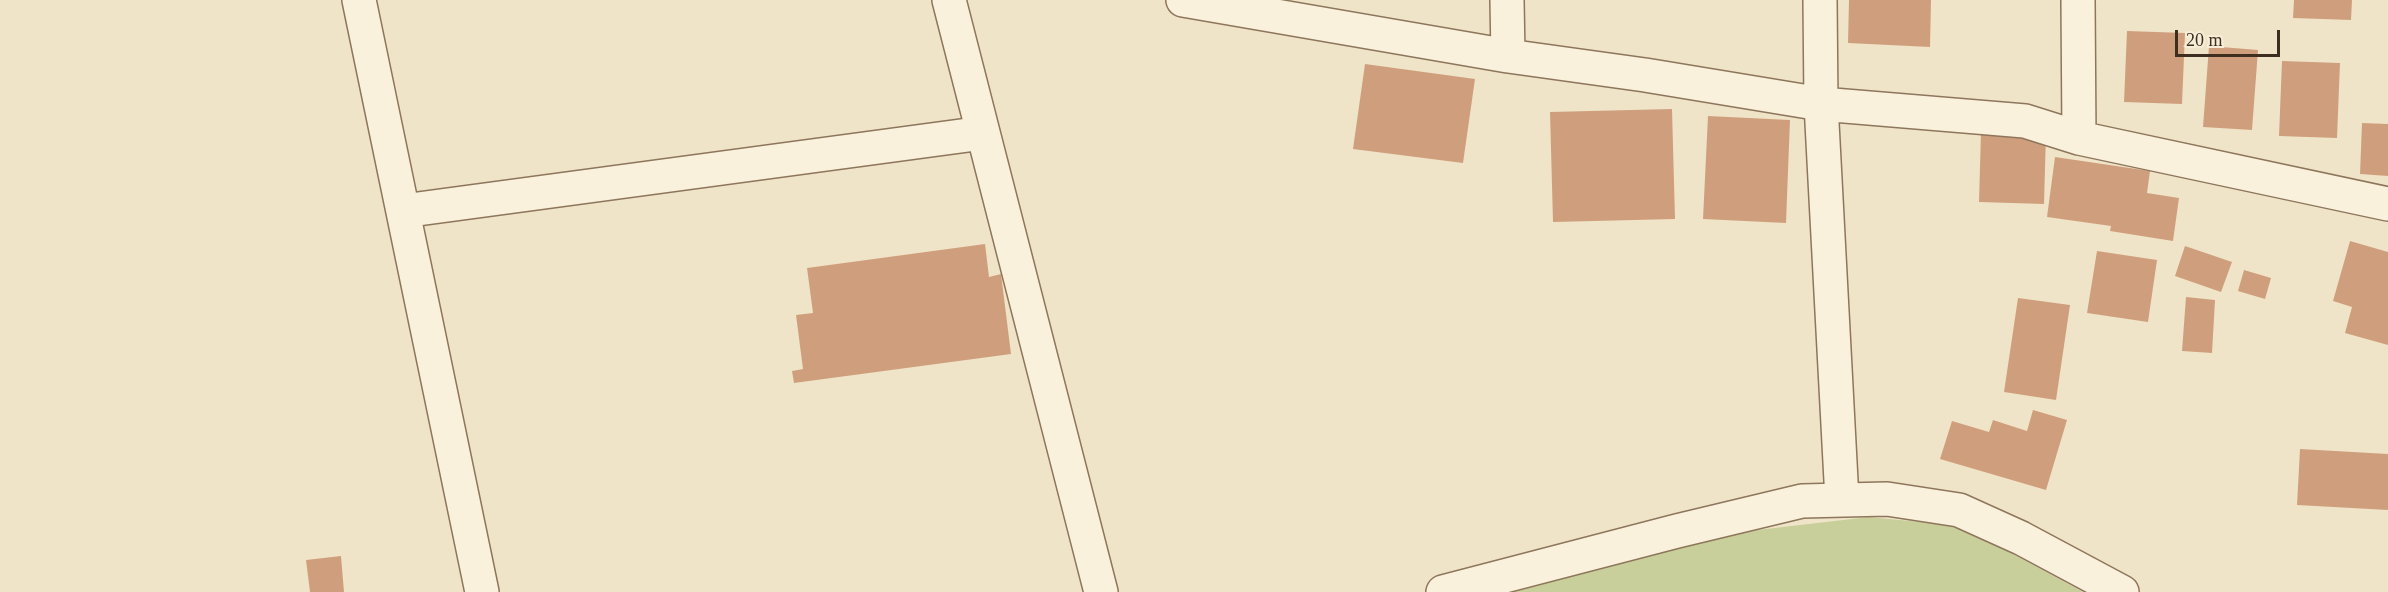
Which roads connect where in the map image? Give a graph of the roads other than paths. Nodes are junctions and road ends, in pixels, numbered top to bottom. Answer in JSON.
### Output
{"nodes":[{"id":1,"x":359,"y":0,"type":"edge"},
{"id":2,"x":949,"y":0,"type":"edge"},
{"id":3,"x":1183,"y":0,"type":"edge"},
{"id":4,"x":1507,"y":0,"type":"edge"},
{"id":5,"x":1820,"y":0,"type":"edge"},
{"id":6,"x":2078,"y":0,"type":"edge"},
{"id":7,"x":1508,"y":56,"type":"junction"},
{"id":8,"x":1821,"y":104,"type":"junction"},
{"id":9,"x":983,"y":133,"type":"junction"},
{"id":10,"x":2079,"y":138,"type":"junction"},
{"id":11,"x":2388,"y":204,"type":"edge"},
{"id":12,"x":403,"y":211,"type":"junction"},
{"id":13,"x":1842,"y":500,"type":"junction"},
{"id":14,"x":482,"y":592,"type":"edge"},
{"id":15,"x":1101,"y":592,"type":"edge"},
{"id":16,"x":1443,"y":592,"type":"edge"},
{"id":17,"x":2122,"y":592,"type":"edge"}],
"edges":[{"from":1,"to":12,"type":"street"},
{"from":2,"to":9,"type":"street"},
{"from":3,"to":7,"type":"street"},
{"from":4,"to":7,"type":"street"},
{"from":5,"to":8,"type":"street"},
{"from":6,"to":10,"type":"street"},
{"from":7,"to":8,"type":"street"},
{"from":8,"to":10,"type":"street"},
{"from":8,"to":13,"type":"street"},
{"from":9,"to":12,"type":"street"},
{"from":9,"to":15,"type":"street"},
{"from":10,"to":11,"type":"street"},
{"from":12,"to":14,"type":"street"},
{"from":13,"to":16,"type":"street"},
{"from":13,"to":17,"type":"street"}]}
